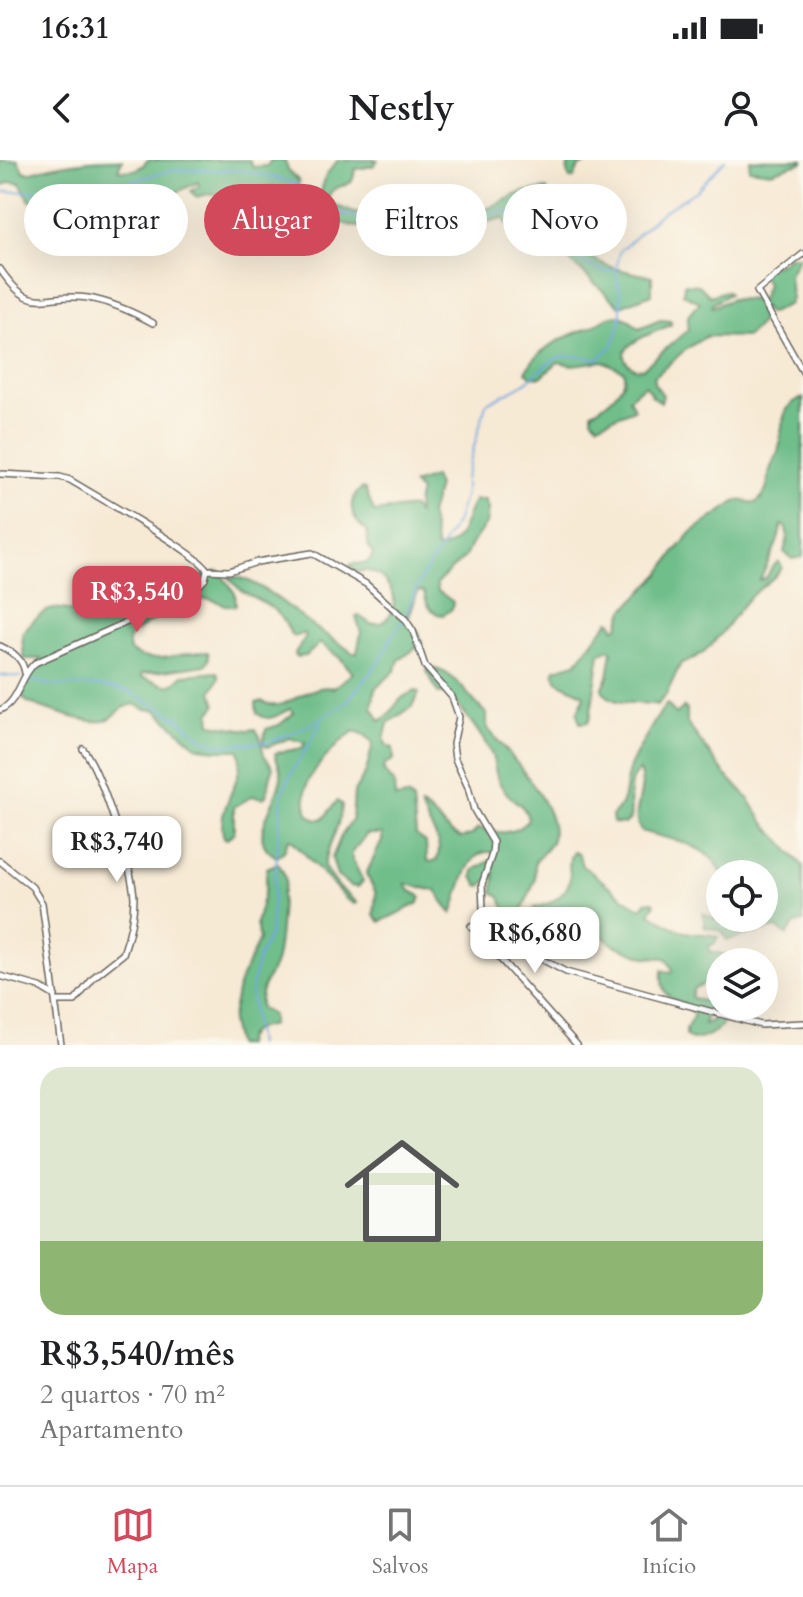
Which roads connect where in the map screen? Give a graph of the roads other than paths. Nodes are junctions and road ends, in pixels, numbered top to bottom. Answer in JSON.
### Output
{"nodes":[{"id":1,"x":803,"y":254,"type":"edge"},
{"id":2,"x":0,"y":269,"type":"edge"},
{"id":3,"x":153,"y":323,"type":"dead end"},
{"id":4,"x":803,"y":372,"type":"edge"},
{"id":5,"x":0,"y":474,"type":"edge"},
{"id":6,"x":207,"y":570,"type":"junction"},
{"id":7,"x":0,"y":646,"type":"edge"},
{"id":8,"x":26,"y":674,"type":"junction"},
{"id":9,"x":0,"y":710,"type":"edge"},
{"id":10,"x":83,"y":749,"type":"dead end"},
{"id":11,"x":0,"y":861,"type":"edge"},
{"id":12,"x":471,"y":926,"type":"dead end"},
{"id":13,"x":0,"y":976,"type":"edge"},
{"id":14,"x":56,"y":999,"type":"junction"},
{"id":15,"x":803,"y":1023,"type":"edge"},
{"id":16,"x":61,"y":1045,"type":"edge"},
{"id":17,"x":577,"y":1045,"type":"edge"}],
"edges":[{"from":1,"to":4,"type":"street"},
{"from":2,"to":3,"type":"street"},
{"from":5,"to":6,"type":"street"},
{"from":6,"to":8,"type":"street"},
{"from":6,"to":15,"type":"street"},
{"from":7,"to":8,"type":"street"},
{"from":8,"to":9,"type":"street"},
{"from":10,"to":14,"type":"street"},
{"from":11,"to":14,"type":"street"},
{"from":12,"to":17,"type":"street"},
{"from":13,"to":14,"type":"street"},
{"from":14,"to":16,"type":"street"}]}
